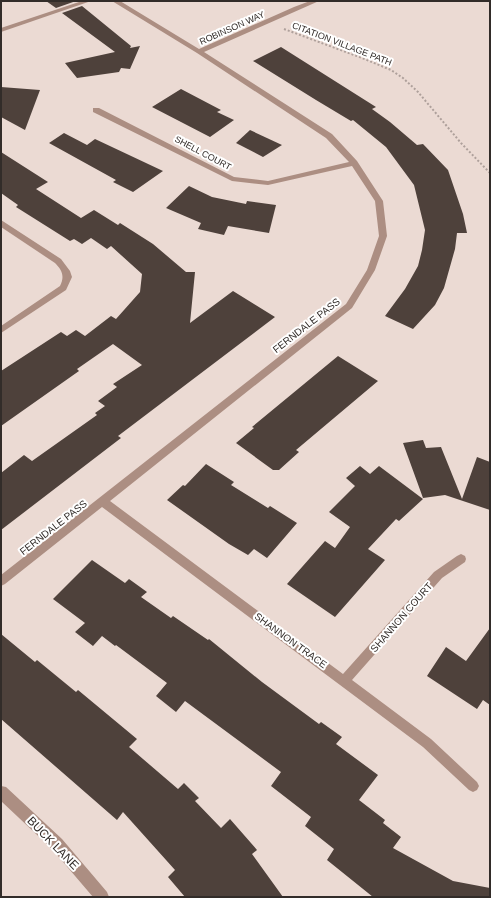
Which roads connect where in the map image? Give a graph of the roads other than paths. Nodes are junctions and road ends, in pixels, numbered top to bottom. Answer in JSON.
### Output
{"nodes":[{"id":1,"x":88,"y":1,"type":"edge"},
{"id":2,"x":115,"y":1,"type":"edge"},
{"id":3,"x":316,"y":1,"type":"edge"},
{"id":4,"x":1,"y":30,"type":"edge"},
{"id":5,"x":199,"y":52,"type":"junction"},
{"id":6,"x":96,"y":110,"type":"dead end"},
{"id":7,"x":354,"y":163,"type":"junction"},
{"id":8,"x":1,"y":223,"type":"edge"},
{"id":9,"x":1,"y":330,"type":"edge"},
{"id":10,"x":102,"y":502,"type":"junction"},
{"id":11,"x":461,"y":559,"type":"dead end"},
{"id":12,"x":1,"y":581,"type":"edge"},
{"id":13,"x":345,"y":680,"type":"junction"},
{"id":14,"x":473,"y":786,"type":"dead end"},
{"id":15,"x":1,"y":792,"type":"edge"},
{"id":16,"x":102,"y":897,"type":"edge"}],
"edges":[{"from":1,"to":4,"type":"street"},
{"from":2,"to":5,"type":"street","name":"FERNDALE PASS"},
{"from":3,"to":5,"type":"street","name":"ROBINSON WAY"},
{"from":5,"to":7,"type":"street","name":"FERNDALE PASS"},
{"from":6,"to":7,"type":"street","name":"SHELL COURT"},
{"from":7,"to":10,"type":"street","name":"FERNDALE PASS"},
{"from":8,"to":9,"type":"street"},
{"from":10,"to":12,"type":"street","name":"FERNDALE PASS"},
{"from":10,"to":13,"type":"street","name":"SHANNON TRACE"},
{"from":11,"to":13,"type":"street","name":"SHANNON COURT"},
{"from":13,"to":14,"type":"street","name":"SHANNON TRACE"},
{"from":15,"to":16,"type":"street","name":"BUCK LANE"}]}
